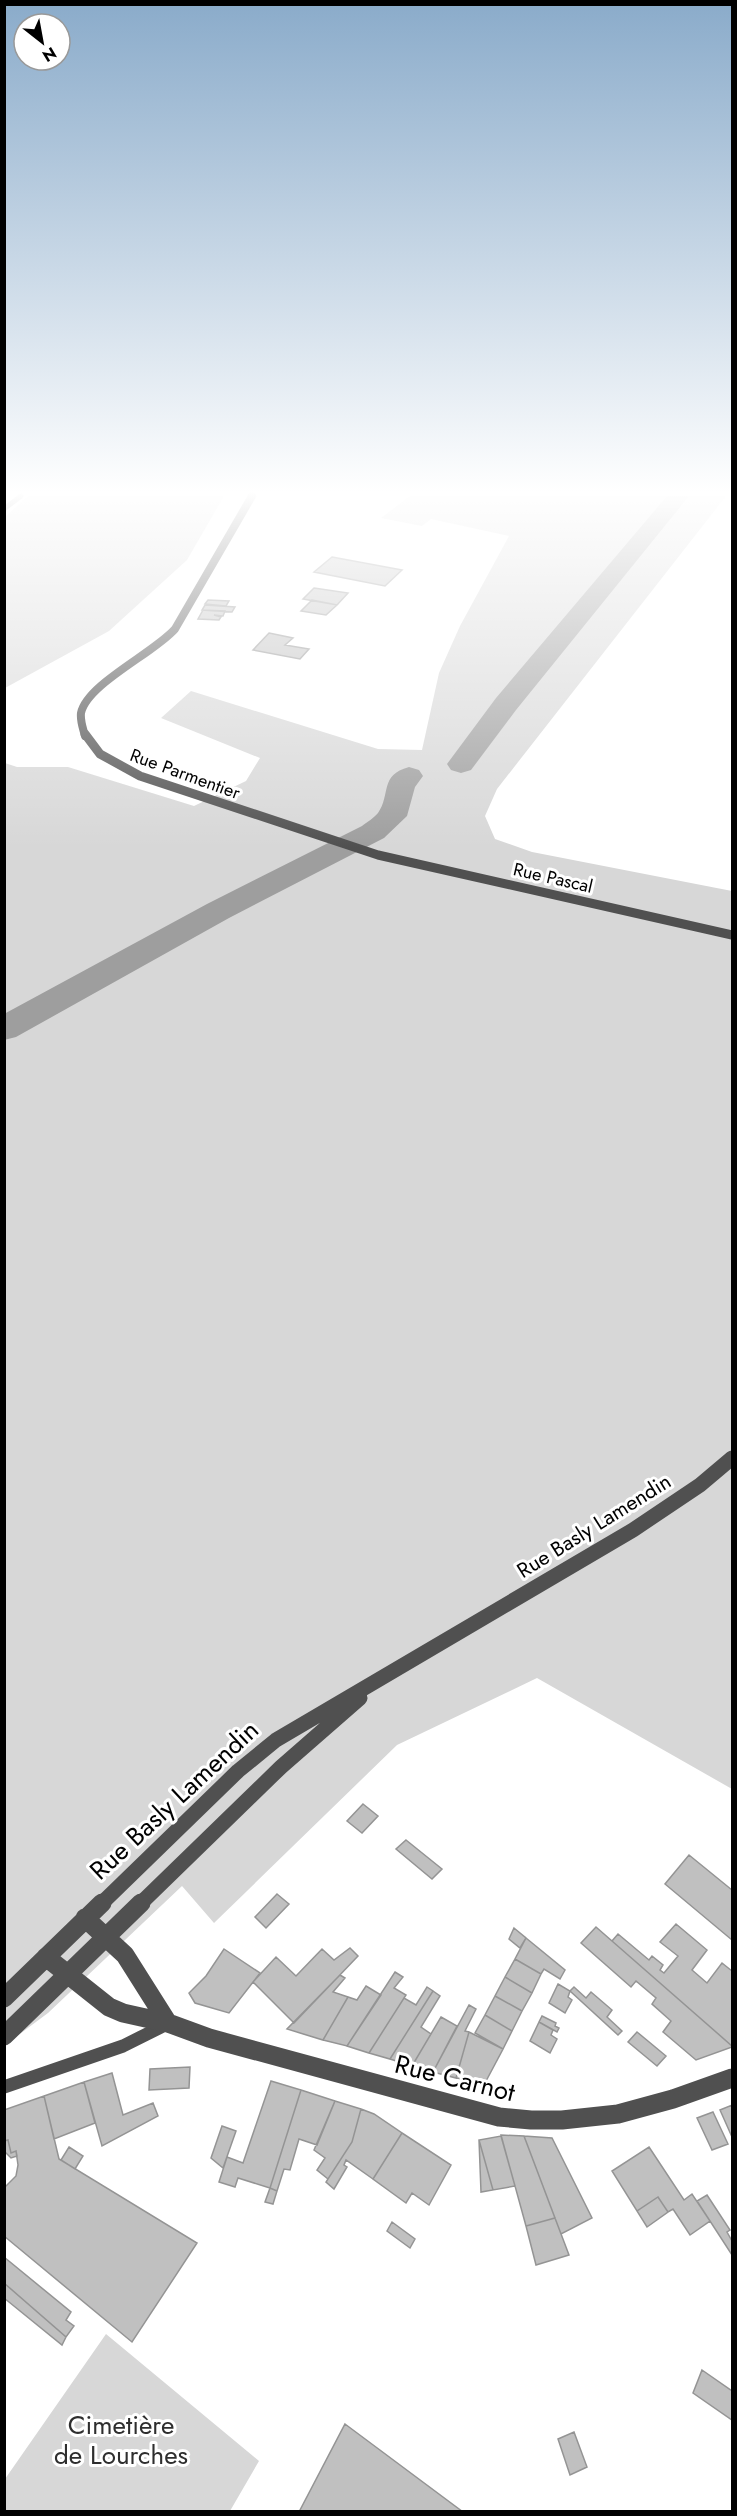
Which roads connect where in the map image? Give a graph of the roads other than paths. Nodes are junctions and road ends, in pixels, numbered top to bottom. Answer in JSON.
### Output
{"nodes":[{"id":1,"x":187,"y":613,"type":"edge"},
{"id":2,"x":367,"y":852,"type":"joint"},
{"id":3,"x":732,"y":935,"type":"edge"},
{"id":4,"x":732,"y":1458,"type":"edge"},
{"id":5,"x":381,"y":1680,"type":"junction"},
{"id":6,"x":85,"y":1918,"type":"junction"},
{"id":7,"x":106,"y":1938,"type":"junction"},
{"id":8,"x":45,"y":1957,"type":"junction"},
{"id":9,"x":68,"y":1976,"type":"junction"},
{"id":10,"x":4,"y":1998,"type":"edge"},
{"id":11,"x":168,"y":2024,"type":"junction"},
{"id":12,"x":4,"y":2036,"type":"edge"},
{"id":13,"x":732,"y":2078,"type":"edge"},
{"id":14,"x":4,"y":2087,"type":"edge"}],
"edges":[{"from":1,"to":2,"type":"street","name":"Rue Parmentier"},
{"from":2,"to":3,"type":"street","name":"Rue Pascal"},
{"from":4,"to":5,"type":"street","name":"Rue Basly Lamendin"},
{"from":5,"to":6,"type":"street","name":"Rue Basly Lamendin"},
{"from":5,"to":7,"type":"street","name":"Rue Basly Lamendin"},
{"from":6,"to":7,"type":"street"},
{"from":6,"to":8,"type":"street","name":"Rue Basly Lamendin"},
{"from":7,"to":9,"type":"street","name":"Rue Basly Lamendin"},
{"from":7,"to":11,"type":"street"},
{"from":8,"to":9,"type":"street","name":"Rue Carnot"},
{"from":8,"to":10,"type":"street","name":"Rue Basly Lamendin"},
{"from":9,"to":11,"type":"street","name":"Rue Carnot"},
{"from":9,"to":12,"type":"street","name":"Rue Basly Lamendin"},
{"from":11,"to":13,"type":"street","name":"Rue Carnot"},
{"from":11,"to":14,"type":"lane"}]}
